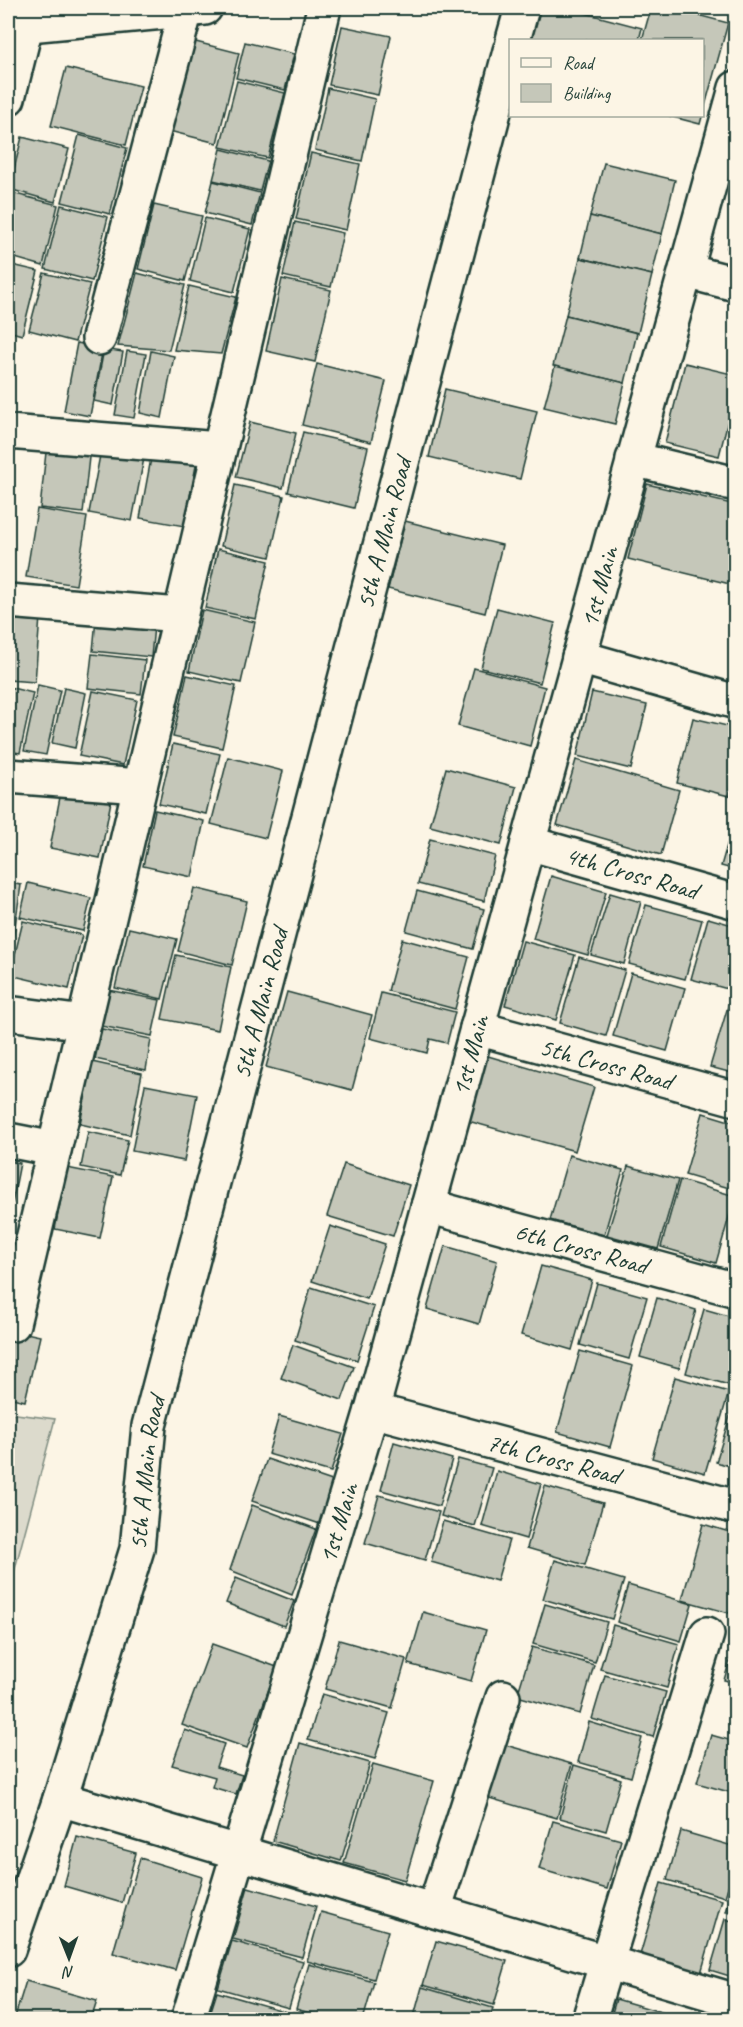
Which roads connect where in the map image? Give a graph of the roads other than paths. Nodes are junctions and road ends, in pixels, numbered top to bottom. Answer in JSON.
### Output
{"nodes":[{"id":1,"x":195,"y":8,"type":"edge"},
{"id":2,"x":324,"y":8,"type":"edge"},
{"id":3,"x":522,"y":8,"type":"edge"},
{"id":4,"x":17,"y":27,"type":"edge"},
{"id":5,"x":513,"y":39,"type":"edge"},
{"id":6,"x":509,"y":55,"type":"edge"},
{"id":7,"x":735,"y":88,"type":"edge"},
{"id":8,"x":8,"y":98,"type":"edge"},
{"id":9,"x":686,"y":271,"type":"junction"},
{"id":10,"x":735,"y":284,"type":"edge"},
{"id":11,"x":99,"y":338,"type":"dead end"},
{"id":12,"x":8,"y":432,"type":"edge"},
{"id":13,"x":219,"y":450,"type":"junction"},
{"id":14,"x":633,"y":459,"type":"junction"},
{"id":15,"x":735,"y":484,"type":"edge"},
{"id":16,"x":8,"y":601,"type":"edge"},
{"id":17,"x":180,"y":615,"type":"junction"},
{"id":18,"x":579,"y":657,"type":"junction"},
{"id":19,"x":735,"y":702,"type":"edge"},
{"id":20,"x":8,"y":776,"type":"edge"},
{"id":21,"x":140,"y":786,"type":"junction"},
{"id":22,"x":528,"y":843,"type":"junction"},
{"id":23,"x":735,"y":902,"type":"edge"},
{"id":24,"x":8,"y":1014,"type":"edge"},
{"id":25,"x":84,"y":1023,"type":"junction"},
{"id":26,"x":477,"y":1029,"type":"junction"},
{"id":27,"x":735,"y":1099,"type":"edge"},
{"id":28,"x":8,"y":1140,"type":"edge"},
{"id":29,"x":54,"y":1149,"type":"junction"},
{"id":30,"x":428,"y":1206,"type":"junction"},
{"id":31,"x":735,"y":1290,"type":"edge"},
{"id":32,"x":8,"y":1323,"type":"edge"},
{"id":33,"x":372,"y":1410,"type":"junction"},
{"id":34,"x":735,"y":1507,"type":"edge"},
{"id":35,"x":707,"y":1634,"type":"dead end"},
{"id":36,"x":503,"y":1696,"type":"dead end"},
{"id":37,"x":60,"y":1799,"type":"junction"},
{"id":38,"x":239,"y":1852,"type":"junction"},
{"id":39,"x":434,"y":1910,"type":"junction"},
{"id":40,"x":8,"y":1950,"type":"edge"},
{"id":41,"x":607,"y":1962,"type":"junction"},
{"id":42,"x":735,"y":2001,"type":"edge"},
{"id":43,"x":188,"y":2019,"type":"edge"},
{"id":44,"x":589,"y":2019,"type":"edge"}],
"edges":[{"from":1,"to":4,"type":"street"},
{"from":1,"to":11,"type":"street"},
{"from":2,"to":13,"type":"street"},
{"from":3,"to":5,"type":"street"},
{"from":4,"to":8,"type":"street"},
{"from":6,"to":37,"type":"street","name":"5th A Main Road"},
{"from":7,"to":9,"type":"street","name":"1st Main"},
{"from":9,"to":10,"type":"street"},
{"from":9,"to":14,"type":"street","name":"1st Main"},
{"from":12,"to":13,"type":"street"},
{"from":13,"to":17,"type":"street"},
{"from":14,"to":15,"type":"street"},
{"from":14,"to":18,"type":"street","name":"1st Main"},
{"from":16,"to":17,"type":"street"},
{"from":17,"to":21,"type":"street"},
{"from":18,"to":19,"type":"street"},
{"from":18,"to":22,"type":"street","name":"1st Main"},
{"from":20,"to":21,"type":"street"},
{"from":21,"to":25,"type":"street"},
{"from":22,"to":23,"type":"street","name":"4th Cross Road"},
{"from":22,"to":26,"type":"street","name":"1st Main"},
{"from":24,"to":25,"type":"street"},
{"from":25,"to":29,"type":"street"},
{"from":26,"to":27,"type":"street","name":"5th Cross Road"},
{"from":26,"to":30,"type":"street","name":"1st Main"},
{"from":28,"to":29,"type":"street"},
{"from":29,"to":32,"type":"street"},
{"from":30,"to":31,"type":"street","name":"6th Cross Road"},
{"from":30,"to":33,"type":"street","name":"1st Main"},
{"from":33,"to":34,"type":"street","name":"7th Cross Road"},
{"from":33,"to":38,"type":"street","name":"1st Main"},
{"from":35,"to":41,"type":"street"},
{"from":36,"to":39,"type":"street"},
{"from":37,"to":38,"type":"street"},
{"from":37,"to":40,"type":"street","name":"5th A Main Road"},
{"from":38,"to":39,"type":"street"},
{"from":38,"to":43,"type":"street","name":"1st Main"},
{"from":39,"to":41,"type":"street"},
{"from":41,"to":42,"type":"street"},
{"from":41,"to":44,"type":"street"}]}
